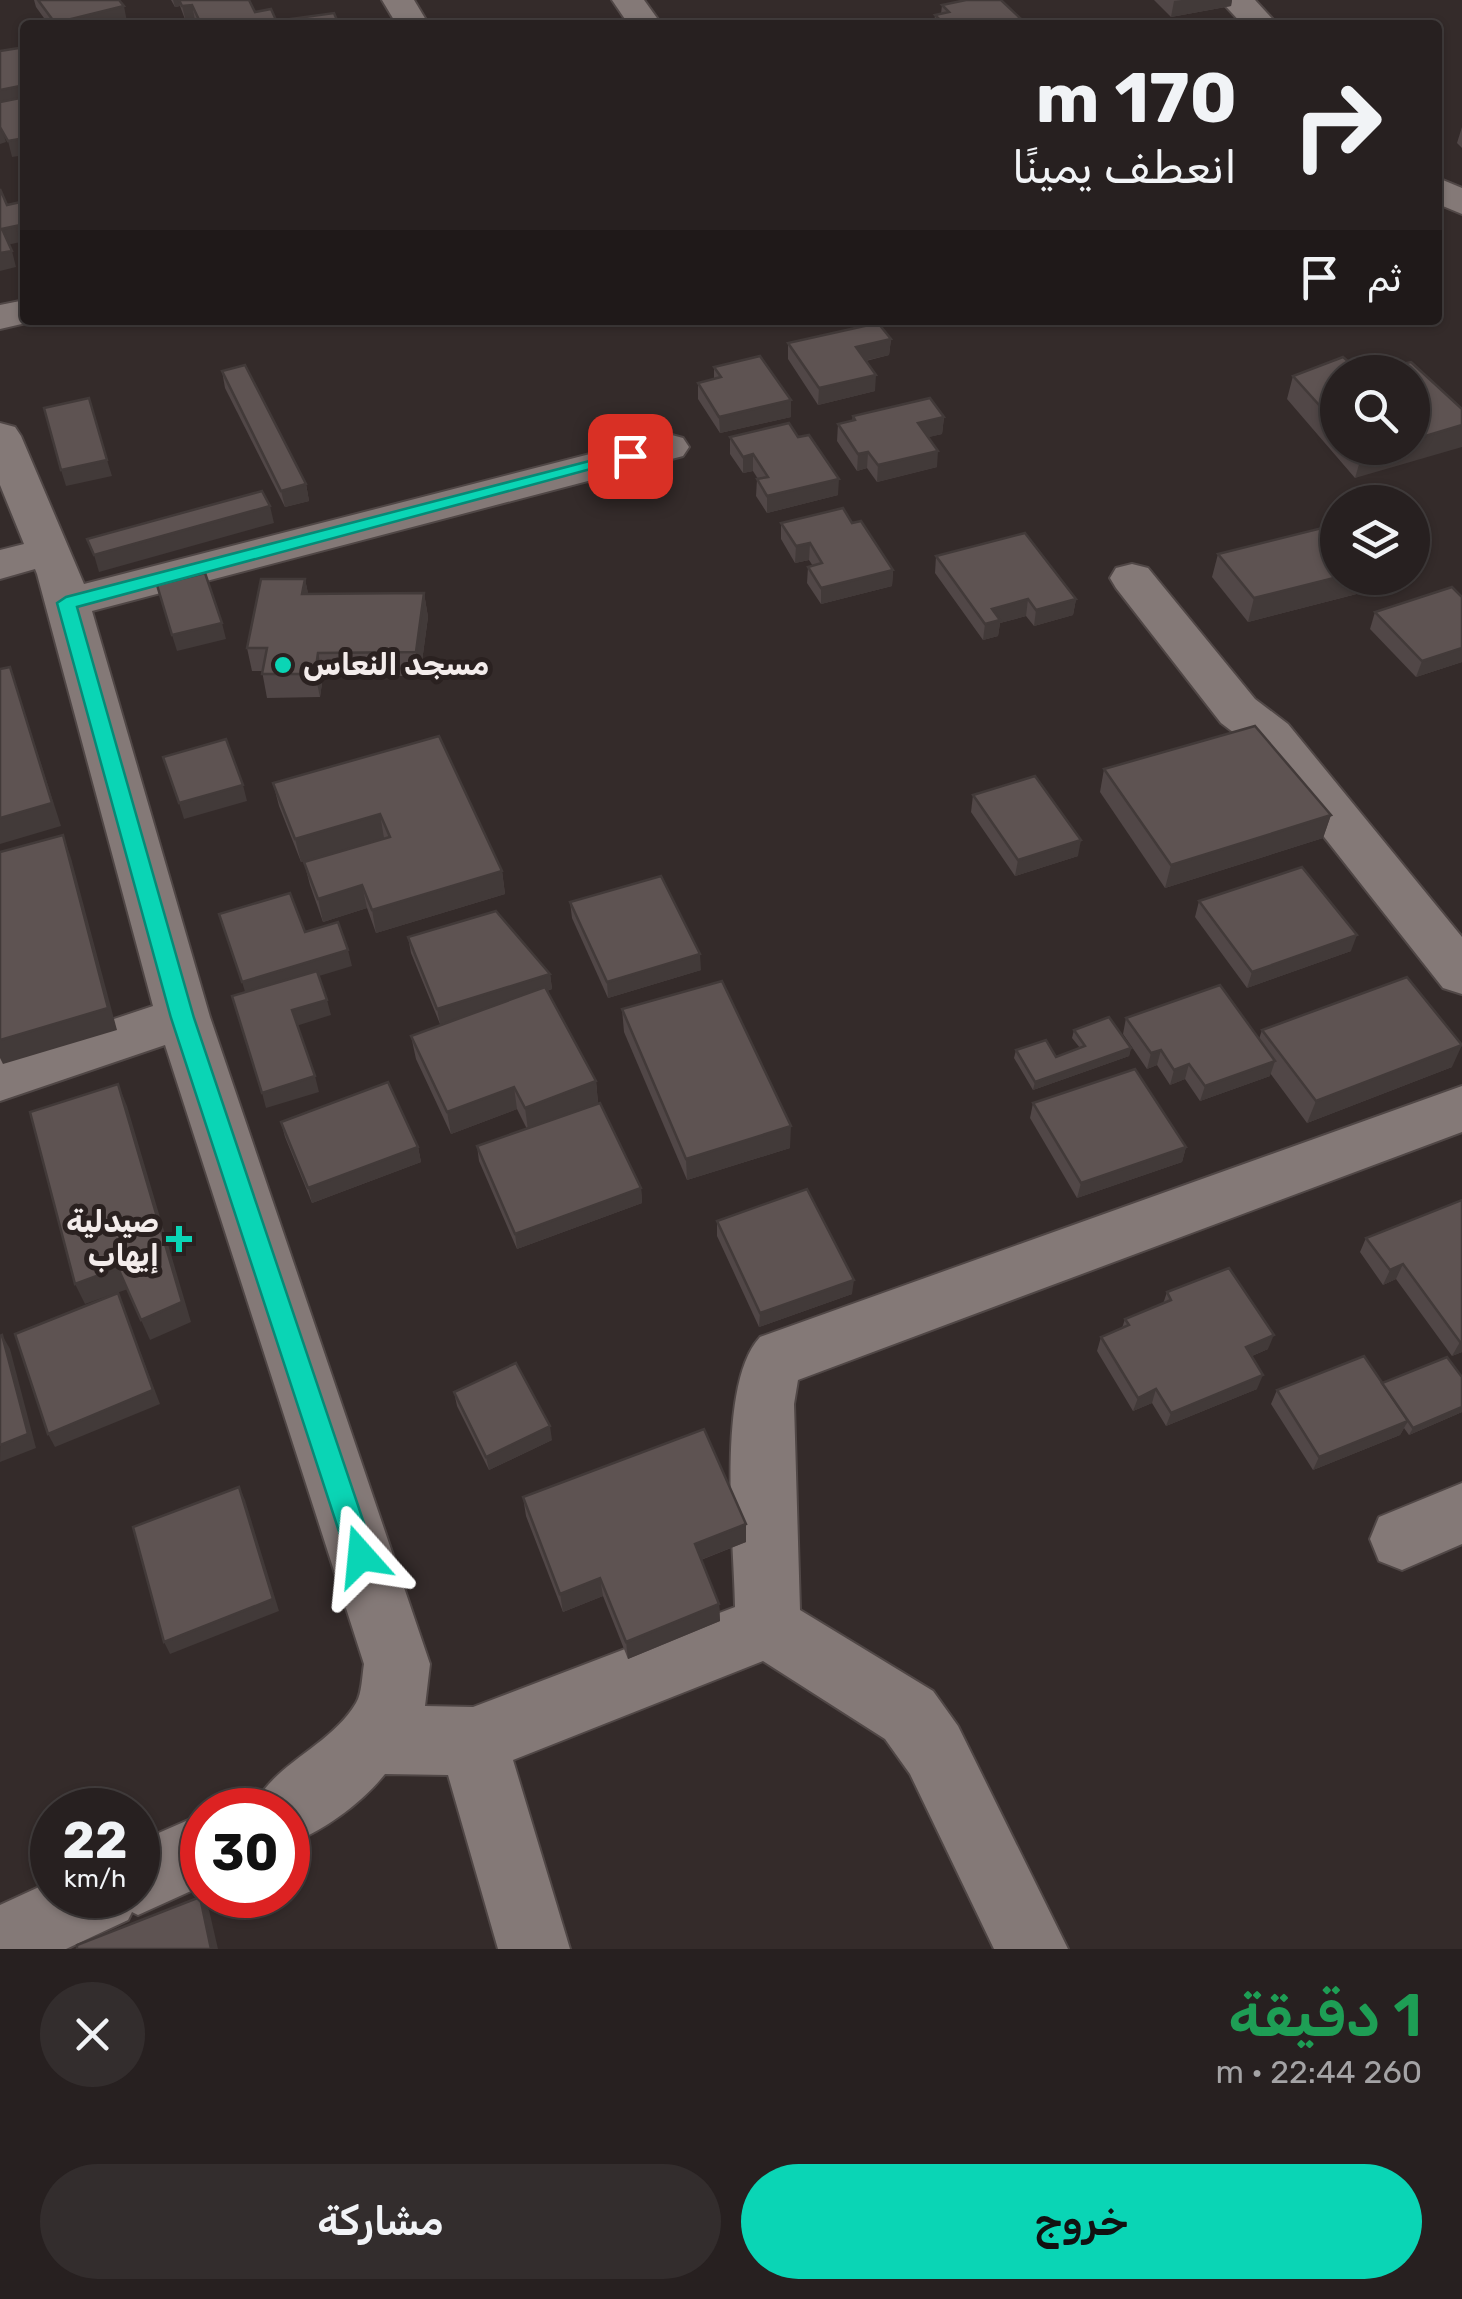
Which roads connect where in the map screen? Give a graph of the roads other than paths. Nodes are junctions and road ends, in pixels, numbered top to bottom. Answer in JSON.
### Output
{"nodes":[{"id":1,"x":1236,"y":0,"type":"edge"},
{"id":2,"x":1257,"y":20,"type":"edge"},
{"id":3,"x":0,"y":436,"type":"edge"},
{"id":4,"x":668,"y":446,"type":"dead end"},
{"id":5,"x":25,"y":558,"type":"edge"},
{"id":6,"x":1132,"y":578,"type":"dead end"},
{"id":7,"x":66,"y":603,"type":"junction"},
{"id":8,"x":1462,"y":974,"type":"edge"},
{"id":9,"x":183,"y":1018,"type":"junction"},
{"id":10,"x":0,"y":1078,"type":"edge"},
{"id":11,"x":1462,"y":1109,"type":"edge"},
{"id":12,"x":1462,"y":1514,"type":"edge"},
{"id":13,"x":1402,"y":1539,"type":"dead end"},
{"id":14,"x":768,"y":1627,"type":"junction"},
{"id":15,"x":369,"y":1740,"type":"junction"},
{"id":16,"x":473,"y":1741,"type":"junction"},
{"id":17,"x":310,"y":1794,"type":"edge"},
{"id":18,"x":53,"y":1918,"type":"edge"},
{"id":19,"x":0,"y":1942,"type":"edge"},
{"id":20,"x":534,"y":1949,"type":"edge"},
{"id":21,"x":1032,"y":1949,"type":"edge"}],
"edges":[{"from":1,"to":2,"type":"street"},
{"from":3,"to":5,"type":"street"},
{"from":4,"to":7,"type":"street"},
{"from":5,"to":7,"type":"street"},
{"from":6,"to":8,"type":"street"},
{"from":7,"to":9,"type":"street"},
{"from":9,"to":10,"type":"street"},
{"from":9,"to":15,"type":"street"},
{"from":11,"to":14,"type":"street"},
{"from":12,"to":13,"type":"street"},
{"from":14,"to":16,"type":"street"},
{"from":14,"to":21,"type":"street"},
{"from":15,"to":16,"type":"street"},
{"from":15,"to":17,"type":"street"},
{"from":16,"to":20,"type":"street"},
{"from":18,"to":19,"type":"street"}]}
